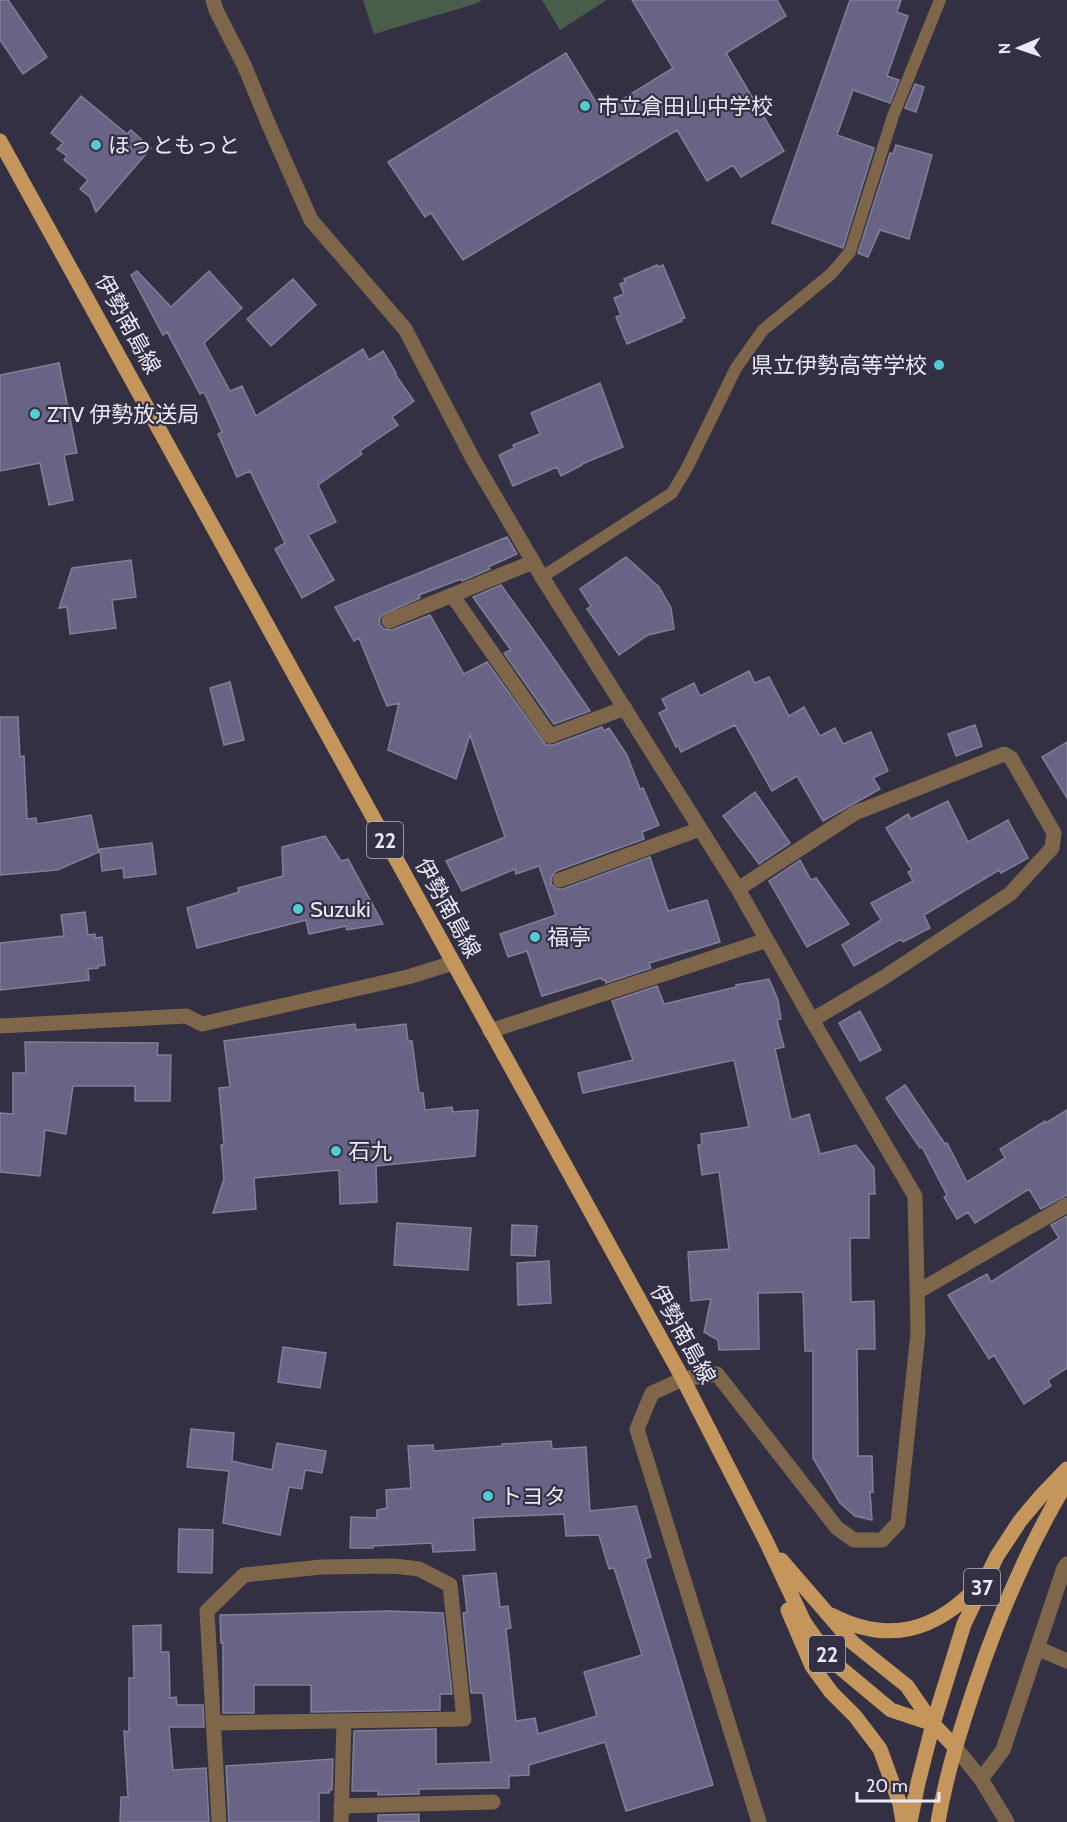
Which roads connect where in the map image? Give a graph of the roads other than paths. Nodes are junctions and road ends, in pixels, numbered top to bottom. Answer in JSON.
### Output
{"nodes":[{"id":1,"x":213,"y":0,"type":"edge"},
{"id":2,"x":940,"y":0,"type":"edge"},
{"id":3,"x":0,"y":141,"type":"edge"},
{"id":4,"x":533,"y":562,"type":"junction"},
{"id":5,"x":542,"y":577,"type":"junction"},
{"id":6,"x":452,"y":595,"type":"junction"},
{"id":7,"x":389,"y":621,"type":"dead end"},
{"id":8,"x":625,"y":708,"type":"junction"},
{"id":9,"x":700,"y":829,"type":"junction"},
{"id":10,"x":560,"y":880,"type":"dead end"},
{"id":11,"x":738,"y":889,"type":"junction"},
{"id":12,"x":767,"y":940,"type":"junction"},
{"id":13,"x":453,"y":963,"type":"junction"},
{"id":14,"x":812,"y":1020,"type":"junction"},
{"id":15,"x":0,"y":1026,"type":"edge"},
{"id":16,"x":490,"y":1031,"type":"junction"},
{"id":17,"x":1067,"y":1205,"type":"edge"},
{"id":18,"x":919,"y":1291,"type":"junction"},
{"id":19,"x":683,"y":1379,"type":"junction"},
{"id":20,"x":1067,"y":1469,"type":"edge"},
{"id":21,"x":1067,"y":1482,"type":"edge"},
{"id":22,"x":766,"y":1541,"type":"junction"},
{"id":23,"x":1067,"y":1564,"type":"edge"},
{"id":24,"x":987,"y":1578,"type":"junction"},
{"id":25,"x":823,"y":1611,"type":"junction"},
{"id":26,"x":1037,"y":1648,"type":"junction"},
{"id":27,"x":1067,"y":1661,"type":"edge"},
{"id":28,"x":344,"y":1722,"type":"junction"},
{"id":29,"x":213,"y":1724,"type":"junction"},
{"id":30,"x":933,"y":1724,"type":"junction"},
{"id":31,"x":954,"y":1746,"type":"junction"},
{"id":32,"x":981,"y":1779,"type":"junction"},
{"id":33,"x":493,"y":1802,"type":"dead end"},
{"id":34,"x":341,"y":1806,"type":"junction"},
{"id":35,"x":219,"y":1822,"type":"edge"},
{"id":36,"x":341,"y":1822,"type":"edge"},
{"id":37,"x":759,"y":1822,"type":"edge"},
{"id":38,"x":903,"y":1822,"type":"edge"},
{"id":39,"x":910,"y":1822,"type":"edge"},
{"id":40,"x":938,"y":1822,"type":"edge"},
{"id":41,"x":1007,"y":1822,"type":"edge"}],
"edges":[{"from":1,"to":4,"type":"street"},
{"from":2,"to":5,"type":"lane"},
{"from":3,"to":13,"type":"main road","name":"伊勢南島線","number":"22"},
{"from":4,"to":5,"type":"street"},
{"from":4,"to":6,"type":"street"},
{"from":5,"to":8,"type":"street"},
{"from":6,"to":7,"type":"street"},
{"from":6,"to":8,"type":"street"},
{"from":8,"to":9,"type":"street"},
{"from":9,"to":10,"type":"street"},
{"from":9,"to":11,"type":"street"},
{"from":11,"to":12,"type":"street"},
{"from":11,"to":14,"type":"street"},
{"from":12,"to":14,"type":"street"},
{"from":12,"to":16,"type":"street"},
{"from":13,"to":15,"type":"street"},
{"from":13,"to":16,"type":"main road","name":"伊勢南島線","number":"22"},
{"from":14,"to":18,"type":"street"},
{"from":16,"to":19,"type":"main road","name":"伊勢南島線","number":"22"},
{"from":17,"to":18,"type":"street"},
{"from":18,"to":19,"type":"street"},
{"from":19,"to":22,"type":"main road","name":"伊勢南島線","number":"22"},
{"from":19,"to":37,"type":"street"},
{"from":20,"to":24,"type":"main road","number":"37"},
{"from":21,"to":31,"type":"main road","number":"37"},
{"from":22,"to":25,"type":"main road","name":"伊勢南島線","number":"22"},
{"from":22,"to":30,"type":"main road","name":"伊勢南島線","number":"22"},
{"from":22,"to":38,"type":"main road"},
{"from":23,"to":26,"type":"street"},
{"from":24,"to":25,"type":"main road"},
{"from":24,"to":30,"type":"main road","number":"37"},
{"from":25,"to":30,"type":"main road","name":"伊勢南島線","number":"22"},
{"from":26,"to":27,"type":"street"},
{"from":26,"to":32,"type":"street"},
{"from":28,"to":29,"type":"street"},
{"from":28,"to":29,"type":"street"},
{"from":28,"to":34,"type":"street"},
{"from":29,"to":35,"type":"street"},
{"from":30,"to":31,"type":"main road","name":"伊勢南島線","number":"22"},
{"from":30,"to":39,"type":"main road"},
{"from":31,"to":32,"type":"street"},
{"from":31,"to":40,"type":"main road"},
{"from":32,"to":41,"type":"street"},
{"from":33,"to":34,"type":"street"},
{"from":34,"to":36,"type":"street"}]}
